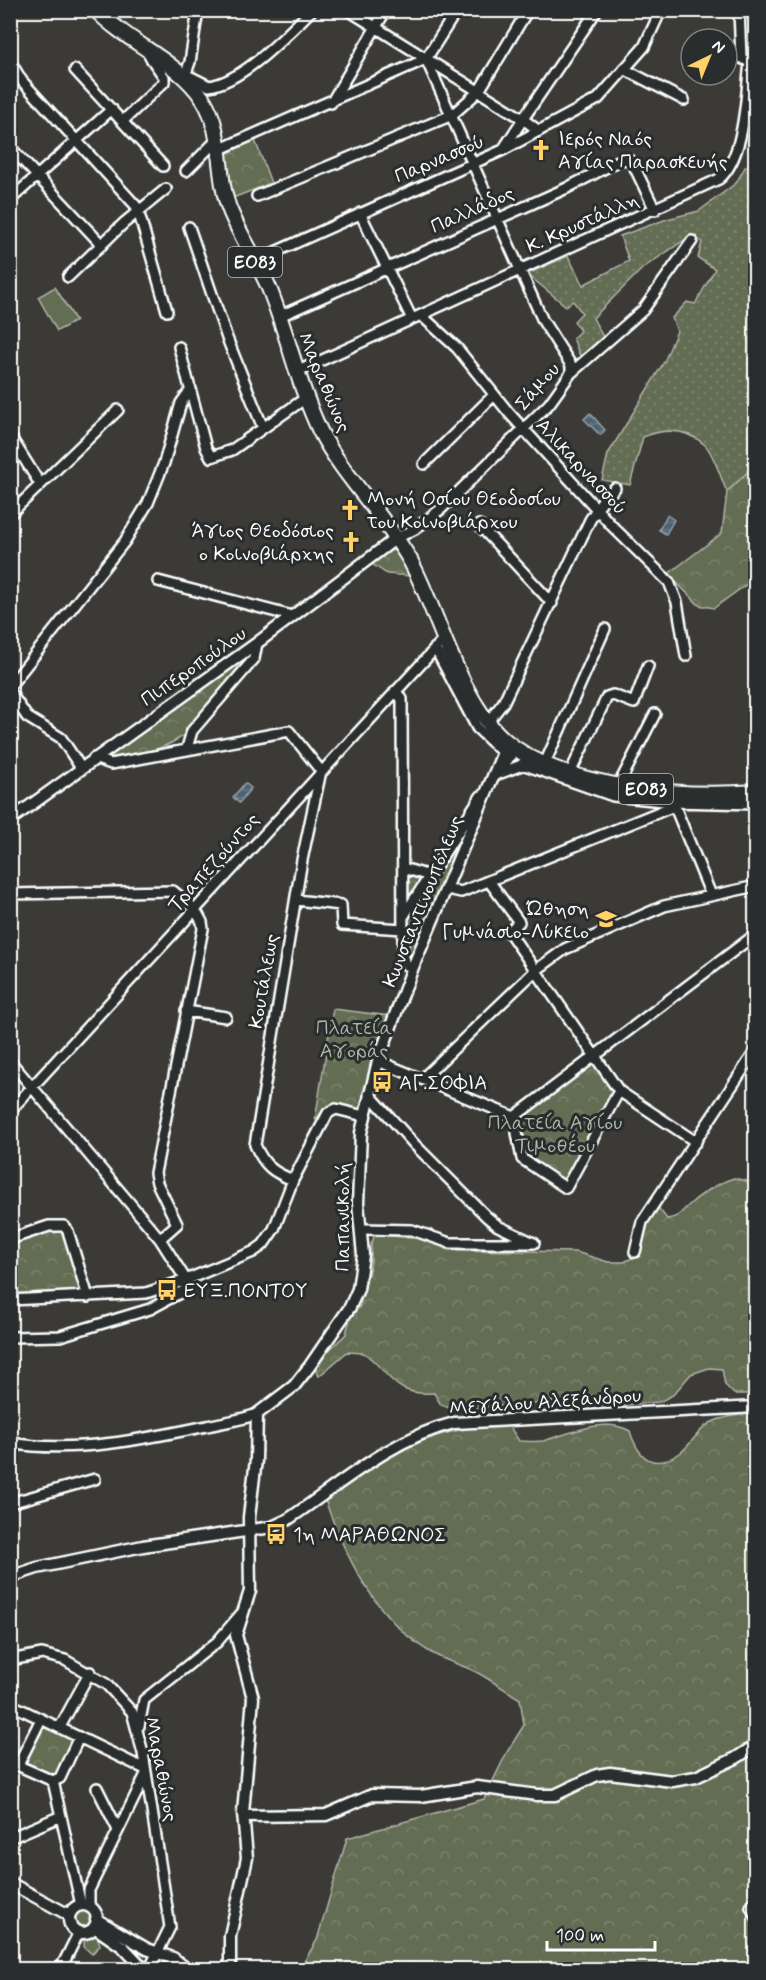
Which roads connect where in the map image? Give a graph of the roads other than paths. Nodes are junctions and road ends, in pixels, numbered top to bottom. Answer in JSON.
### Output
{"nodes":[{"id":1,"x":96,"y":10,"type":"edge"},
{"id":2,"x":198,"y":10,"type":"edge"},
{"id":3,"x":312,"y":10,"type":"edge"},
{"id":4,"x":348,"y":10,"type":"edge"},
{"id":5,"x":386,"y":10,"type":"edge"},
{"id":6,"x":457,"y":10,"type":"edge"},
{"id":7,"x":528,"y":10,"type":"edge"},
{"id":8,"x":597,"y":10,"type":"edge"},
{"id":9,"x":661,"y":10,"type":"edge"},
{"id":10,"x":739,"y":10,"type":"edge"},
{"id":11,"x":375,"y":27,"type":"junction"},
{"id":12,"x":152,"y":53,"type":"junction"},
{"id":13,"x":426,"y":59,"type":"junction"},
{"id":14,"x":10,"y":61,"type":"edge"},
{"id":15,"x":624,"y":69,"type":"junction"},
{"id":16,"x":75,"y":70,"type":"dead end"},
{"id":17,"x":13,"y":74,"type":"edge"},
{"id":18,"x":185,"y":76,"type":"junction"},
{"id":19,"x":479,"y":91,"type":"junction"},
{"id":20,"x":684,"y":100,"type":"dead end"},
{"id":21,"x":331,"y":103,"type":"junction"},
{"id":22,"x":112,"y":110,"type":"junction"},
{"id":23,"x":452,"y":114,"type":"junction"},
{"id":24,"x":524,"y":119,"type":"junction"},
{"id":25,"x":123,"y":121,"type":"junction"},
{"id":26,"x":539,"y":131,"type":"junction"},
{"id":27,"x":77,"y":141,"type":"junction"},
{"id":28,"x":217,"y":145,"type":"junction"},
{"id":29,"x":10,"y":147,"type":"edge"},
{"id":30,"x":503,"y":150,"type":"junction"},
{"id":31,"x":474,"y":164,"type":"junction"},
{"id":32,"x":163,"y":166,"type":"dead end"},
{"id":33,"x":186,"y":171,"type":"dead end"},
{"id":34,"x":37,"y":176,"type":"junction"},
{"id":35,"x":166,"y":189,"type":"dead end"},
{"id":36,"x":257,"y":196,"type":"dead end"},
{"id":37,"x":10,"y":200,"type":"edge"},
{"id":38,"x":655,"y":210,"type":"junction"},
{"id":39,"x":139,"y":211,"type":"junction"},
{"id":40,"x":360,"y":213,"type":"junction"},
{"id":41,"x":497,"y":217,"type":"junction"},
{"id":42,"x":189,"y":227,"type":"dead end"},
{"id":43,"x":692,"y":242,"type":"dead end"},
{"id":44,"x":102,"y":245,"type":"junction"},
{"id":45,"x":255,"y":261,"type":"junction"},
{"id":46,"x":386,"y":267,"type":"junction"},
{"id":47,"x":520,"y":270,"type":"junction"},
{"id":48,"x":68,"y":277,"type":"dead end"},
{"id":49,"x":167,"y":311,"type":"dead end"},
{"id":50,"x":278,"y":317,"type":"junction"},
{"id":51,"x":417,"y":317,"type":"junction"},
{"id":52,"x":179,"y":347,"type":"dead end"},
{"id":53,"x":296,"y":372,"type":"junction"},
{"id":54,"x":571,"y":373,"type":"junction"},
{"id":55,"x":191,"y":389,"type":"junction"},
{"id":56,"x":494,"y":395,"type":"junction"},
{"id":57,"x":307,"y":397,"type":"junction"},
{"id":58,"x":118,"y":410,"type":"dead end"},
{"id":59,"x":263,"y":428,"type":"junction"},
{"id":60,"x":523,"y":429,"type":"junction"},
{"id":61,"x":10,"y":436,"type":"edge"},
{"id":62,"x":424,"y":464,"type":"dead end"},
{"id":63,"x":40,"y":484,"type":"junction"},
{"id":64,"x":615,"y":488,"type":"dead end"},
{"id":65,"x":597,"y":508,"type":"junction"},
{"id":66,"x":10,"y":514,"type":"edge"},
{"id":67,"x":479,"y":525,"type":"dead end"},
{"id":68,"x":395,"y":538,"type":"junction"},
{"id":69,"x":158,"y":581,"type":"dead end"},
{"id":70,"x":552,"y":603,"type":"junction"},
{"id":71,"x":292,"y":616,"type":"junction"},
{"id":72,"x":605,"y":629,"type":"dead end"},
{"id":73,"x":257,"y":643,"type":"junction"},
{"id":74,"x":440,"y":643,"type":"junction"},
{"id":75,"x":686,"y":656,"type":"dead end"},
{"id":76,"x":648,"y":666,"type":"dead end"},
{"id":77,"x":11,"y":683,"type":"edge"},
{"id":78,"x":395,"y":691,"type":"junction"},
{"id":79,"x":10,"y":692,"type":"edge"},
{"id":80,"x":655,"y":714,"type":"dead end"},
{"id":81,"x":487,"y":723,"type":"junction"},
{"id":82,"x":187,"y":748,"type":"junction"},
{"id":83,"x":508,"y":748,"type":"junction"},
{"id":84,"x":94,"y":758,"type":"junction"},
{"id":85,"x":543,"y":762,"type":"junction"},
{"id":86,"x":522,"y":764,"type":"junction"},
{"id":87,"x":81,"y":768,"type":"junction"},
{"id":88,"x":321,"y":771,"type":"junction"},
{"id":89,"x":570,"y":773,"type":"junction"},
{"id":90,"x":493,"y":776,"type":"junction"},
{"id":91,"x":618,"y":786,"type":"junction"},
{"id":92,"x":756,"y":792,"type":"edge"},
{"id":93,"x":297,"y":796,"type":"junction"},
{"id":94,"x":674,"y":804,"type":"junction"},
{"id":95,"x":756,"y":804,"type":"edge"},
{"id":96,"x":313,"y":806,"type":"junction"},
{"id":97,"x":10,"y":820,"type":"edge"},
{"id":98,"x":403,"y":868,"type":"junction"},
{"id":99,"x":430,"y":876,"type":"junction"},
{"id":100,"x":489,"y":881,"type":"junction"},
{"id":101,"x":756,"y":886,"type":"edge"},
{"id":102,"x":447,"y":889,"type":"junction"},
{"id":103,"x":10,"y":894,"type":"edge"},
{"id":104,"x":711,"y":895,"type":"junction"},
{"id":105,"x":296,"y":900,"type":"junction"},
{"id":106,"x":195,"y":909,"type":"junction"},
{"id":107,"x":403,"y":917,"type":"junction"},
{"id":108,"x":403,"y":929,"type":"junction"},
{"id":109,"x":756,"y":934,"type":"edge"},
{"id":110,"x":413,"y":967,"type":"junction"},
{"id":111,"x":535,"y":971,"type":"junction"},
{"id":112,"x":186,"y":1011,"type":"junction"},
{"id":113,"x":226,"y":1017,"type":"dead end"},
{"id":114,"x":756,"y":1050,"type":"edge"},
{"id":115,"x":594,"y":1056,"type":"junction"},
{"id":116,"x":10,"y":1061,"type":"edge"},
{"id":117,"x":378,"y":1061,"type":"junction"},
{"id":118,"x":422,"y":1079,"type":"junction"},
{"id":119,"x":33,"y":1088,"type":"junction"},
{"id":120,"x":619,"y":1091,"type":"junction"},
{"id":121,"x":369,"y":1094,"type":"junction"},
{"id":122,"x":10,"y":1111,"type":"edge"},
{"id":123,"x":364,"y":1116,"type":"junction"},
{"id":124,"x":514,"y":1117,"type":"junction"},
{"id":125,"x":696,"y":1142,"type":"junction"},
{"id":126,"x":293,"y":1180,"type":"junction"},
{"id":127,"x":362,"y":1229,"type":"junction"},
{"id":128,"x":10,"y":1239,"type":"edge"},
{"id":129,"x":160,"y":1239,"type":"junction"},
{"id":130,"x":635,"y":1252,"type":"dead end"},
{"id":131,"x":186,"y":1280,"type":"junction"},
{"id":132,"x":88,"y":1296,"type":"junction"},
{"id":133,"x":10,"y":1300,"type":"edge"},
{"id":134,"x":10,"y":1337,"type":"edge"},
{"id":135,"x":756,"y":1407,"type":"edge"},
{"id":136,"x":257,"y":1414,"type":"junction"},
{"id":137,"x":10,"y":1443,"type":"edge"},
{"id":138,"x":95,"y":1479,"type":"dead end"},
{"id":139,"x":10,"y":1503,"type":"edge"},
{"id":140,"x":250,"y":1532,"type":"junction"},
{"id":141,"x":10,"y":1577,"type":"edge"},
{"id":142,"x":244,"y":1611,"type":"junction"},
{"id":143,"x":10,"y":1660,"type":"edge"},
{"id":144,"x":90,"y":1672,"type":"junction"},
{"id":145,"x":10,"y":1704,"type":"edge"},
{"id":146,"x":41,"y":1719,"type":"junction"},
{"id":147,"x":60,"y":1727,"type":"junction"},
{"id":148,"x":138,"y":1731,"type":"junction"},
{"id":149,"x":79,"y":1737,"type":"junction"},
{"id":150,"x":756,"y":1745,"type":"edge"},
{"id":151,"x":14,"y":1763,"type":"edge"},
{"id":152,"x":145,"y":1773,"type":"junction"},
{"id":153,"x":53,"y":1781,"type":"junction"},
{"id":154,"x":97,"y":1788,"type":"dead end"},
{"id":155,"x":59,"y":1816,"type":"junction"},
{"id":156,"x":244,"y":1816,"type":"junction"},
{"id":157,"x":118,"y":1830,"type":"junction"},
{"id":158,"x":10,"y":1838,"type":"edge"},
{"id":159,"x":10,"y":1883,"type":"edge"},
{"id":160,"x":77,"y":1890,"type":"junction"},
{"id":161,"x":89,"y":1890,"type":"junction"},
{"id":162,"x":756,"y":1899,"type":"edge"},
{"id":163,"x":85,"y":1906,"type":"junction"},
{"id":164,"x":69,"y":1915,"type":"junction"},
{"id":165,"x":756,"y":1916,"type":"edge"},
{"id":166,"x":95,"y":1923,"type":"junction"},
{"id":167,"x":79,"y":1932,"type":"junction"},
{"id":168,"x":157,"y":1952,"type":"junction"},
{"id":169,"x":60,"y":1970,"type":"edge"},
{"id":170,"x":147,"y":1970,"type":"edge"},
{"id":171,"x":188,"y":1970,"type":"edge"},
{"id":172,"x":230,"y":1970,"type":"edge"}],
"edges":[{"from":1,"to":12,"type":"main road","name":"Μαραθώνος","number":"ΕΟ83"},
{"from":2,"to":18,"type":"street"},
{"from":3,"to":18,"type":"street"},
{"from":4,"to":11,"type":"street"},
{"from":5,"to":11,"type":"street"},
{"from":6,"to":13,"type":"street"},
{"from":7,"to":19,"type":"street"},
{"from":8,"to":24,"type":"street"},
{"from":9,"to":15,"type":"street","name":"Παρνασσού"},
{"from":10,"to":38,"type":"street","name":"Κ. Κρυστάλλη"},
{"from":11,"to":13,"type":"street"},
{"from":11,"to":21,"type":"street"},
{"from":12,"to":18,"type":"main road","name":"Μαραθώνος","number":"ΕΟ83"},
{"from":12,"to":25,"type":"street"},
{"from":13,"to":19,"type":"street"},
{"from":13,"to":21,"type":"street"},
{"from":13,"to":23,"type":"street"},
{"from":14,"to":17,"type":"street"},
{"from":15,"to":20,"type":"street"},
{"from":15,"to":26,"type":"street","name":"Παρνασσού"},
{"from":16,"to":22,"type":"street"},
{"from":17,"to":27,"type":"street"},
{"from":18,"to":28,"type":"main road","name":"Μαραθώνος","number":"ΕΟ83"},
{"from":19,"to":23,"type":"street"},
{"from":19,"to":24,"type":"street"},
{"from":21,"to":28,"type":"street"},
{"from":22,"to":25,"type":"street"},
{"from":22,"to":27,"type":"street"},
{"from":23,"to":31,"type":"street"},
{"from":23,"to":36,"type":"street"},
{"from":24,"to":26,"type":"street"},
{"from":24,"to":30,"type":"street"},
{"from":25,"to":32,"type":"street"},
{"from":26,"to":30,"type":"street","name":"Παρνασσού"},
{"from":27,"to":34,"type":"street"},
{"from":27,"to":39,"type":"street"},
{"from":28,"to":33,"type":"street"},
{"from":28,"to":45,"type":"main road","name":"Μαραθώνος","number":"ΕΟ83"},
{"from":29,"to":34,"type":"street"},
{"from":30,"to":31,"type":"street","name":"Παρνασσού"},
{"from":31,"to":40,"type":"street","name":"Παρνασσού"},
{"from":31,"to":41,"type":"street"},
{"from":34,"to":37,"type":"street"},
{"from":34,"to":44,"type":"street"},
{"from":35,"to":39,"type":"street"},
{"from":38,"to":41,"type":"street","name":"Παλλάδος"},
{"from":38,"to":47,"type":"street","name":"Κ. Κρυστάλλη"},
{"from":39,"to":44,"type":"street"},
{"from":39,"to":49,"type":"street"},
{"from":40,"to":45,"type":"street","name":"Παρνασσού"},
{"from":40,"to":46,"type":"street"},
{"from":41,"to":46,"type":"street","name":"Παλλάδος"},
{"from":41,"to":47,"type":"street"},
{"from":42,"to":59,"type":"street"},
{"from":43,"to":54,"type":"street","name":"Σάμου"},
{"from":44,"to":48,"type":"street"},
{"from":45,"to":50,"type":"main road","name":"Μαραθώνος","number":"ΕΟ83"},
{"from":46,"to":50,"type":"street","name":"Παλλάδος"},
{"from":46,"to":51,"type":"street"},
{"from":47,"to":51,"type":"street","name":"Κ. Κρυστάλλη"},
{"from":47,"to":54,"type":"street"},
{"from":50,"to":53,"type":"main road","name":"Μαραθώνος","number":"ΕΟ83"},
{"from":51,"to":53,"type":"street","name":"Κ. Κρυστάλλη"},
{"from":51,"to":56,"type":"street","name":"Αλικαρνασσού"},
{"from":52,"to":55,"type":"street"},
{"from":53,"to":57,"type":"main road","name":"Μαραθώνος","number":"ΕΟ83"},
{"from":54,"to":60,"type":"street","name":"Σάμου"},
{"from":55,"to":59,"type":"street"},
{"from":55,"to":77,"type":"street"},
{"from":56,"to":60,"type":"street","name":"Αλικαρνασσού"},
{"from":56,"to":62,"type":"street"},
{"from":57,"to":59,"type":"street"},
{"from":57,"to":68,"type":"main road","name":"Μαραθώνος","number":"ΕΟ83"},
{"from":58,"to":63,"type":"street"},
{"from":60,"to":65,"type":"street","name":"Αλικαρνασσού"},
{"from":60,"to":68,"type":"street","name":"Σάμου"},
{"from":61,"to":63,"type":"street"},
{"from":63,"to":66,"type":"street"},
{"from":64,"to":65,"type":"street"},
{"from":65,"to":70,"type":"street"},
{"from":65,"to":75,"type":"street","name":"Αλικαρνασσού"},
{"from":67,"to":70,"type":"street"},
{"from":68,"to":71,"type":"street","name":"Πιπεροπούλου"},
{"from":68,"to":74,"type":"main road","name":"Μαραθώνος","number":"ΕΟ83"},
{"from":69,"to":71,"type":"street"},
{"from":70,"to":81,"type":"street"},
{"from":71,"to":73,"type":"street","name":"Πιπεροπούλου"},
{"from":72,"to":85,"type":"street"},
{"from":73,"to":82,"type":"street"},
{"from":73,"to":84,"type":"street","name":"Πιπεροπούλου"},
{"from":74,"to":78,"type":"street","name":"Τραπεζούντος"},
{"from":74,"to":81,"type":"main road","name":"Μαραθώνος","number":"ΕΟ83"},
{"from":74,"to":83,"type":"street"},
{"from":76,"to":89,"type":"street"},
{"from":78,"to":88,"type":"street","name":"Τραπεζούντος"},
{"from":78,"to":98,"type":"street"},
{"from":79,"to":87,"type":"street"},
{"from":80,"to":91,"type":"street"},
{"from":81,"to":83,"type":"main road","name":"Μαραθώνος","number":"ΕΟ83"},
{"from":82,"to":84,"type":"street"},
{"from":82,"to":88,"type":"street"},
{"from":83,"to":85,"type":"main road","name":"Μαραθώνος","number":"ΕΟ83"},
{"from":83,"to":90,"type":"street","name":"Κωνσταντινουπόλεως"},
{"from":84,"to":87,"type":"street","name":"Πιπεροπούλου"},
{"from":85,"to":86,"type":"street"},
{"from":85,"to":89,"type":"main road","name":"Μαραθώνος","number":"ΕΟ83"},
{"from":86,"to":90,"type":"street"},
{"from":86,"to":94,"type":"street"},
{"from":87,"to":97,"type":"street","name":"Πιπεροπούλου"},
{"from":88,"to":93,"type":"street","name":"Τραπεζούντος"},
{"from":88,"to":96,"type":"street","name":"Κουτάλεως"},
{"from":89,"to":91,"type":"main road","name":"Μαραθώνος","number":"ΕΟ83"},
{"from":90,"to":99,"type":"street"},
{"from":90,"to":102,"type":"street","name":"Κωνσταντινουπόλεως"},
{"from":91,"to":92,"type":"main road","name":"Μαραθώνος","number":"ΕΟ83"},
{"from":93,"to":96,"type":"street"},
{"from":93,"to":106,"type":"street","name":"Τραπεζούντος"},
{"from":94,"to":95,"type":"street"},
{"from":94,"to":100,"type":"street"},
{"from":94,"to":104,"type":"street"},
{"from":96,"to":105,"type":"street","name":"Κουτάλεως"},
{"from":98,"to":99,"type":"street"},
{"from":98,"to":107,"type":"street"},
{"from":99,"to":107,"type":"street"},
{"from":100,"to":102,"type":"street"},
{"from":100,"to":111,"type":"street"},
{"from":101,"to":104,"type":"street"},
{"from":102,"to":110,"type":"street","name":"Κωνσταντινουπόλεως"},
{"from":103,"to":106,"type":"street"},
{"from":104,"to":111,"type":"street"},
{"from":105,"to":108,"type":"street"},
{"from":105,"to":126,"type":"street","name":"Κουτάλεως"},
{"from":106,"to":112,"type":"street"},
{"from":106,"to":119,"type":"street","name":"Τραπεζούντος"},
{"from":107,"to":108,"type":"street"},
{"from":108,"to":110,"type":"street"},
{"from":109,"to":115,"type":"street"},
{"from":110,"to":117,"type":"street","name":"Κωνσταντινουπόλεως"},
{"from":111,"to":115,"type":"street"},
{"from":111,"to":118,"type":"street"},
{"from":112,"to":113,"type":"street"},
{"from":112,"to":129,"type":"street"},
{"from":114,"to":125,"type":"street"},
{"from":115,"to":120,"type":"street"},
{"from":115,"to":124,"type":"street"},
{"from":116,"to":119,"type":"street"},
{"from":117,"to":118,"type":"street"},
{"from":117,"to":121,"type":"street","name":"Κωνσταντινουπόλεως"},
{"from":118,"to":124,"type":"street"},
{"from":119,"to":122,"type":"street","name":"Τραπεζούντος"},
{"from":119,"to":129,"type":"street"},
{"from":120,"to":124,"type":"street"},
{"from":120,"to":125,"type":"street"},
{"from":121,"to":123,"type":"street","name":"Κωνσταντινουπόλεως"},
{"from":121,"to":127,"type":"street"},
{"from":123,"to":126,"type":"street"},
{"from":123,"to":127,"type":"street","name":"Παπανικολή"},
{"from":125,"to":130,"type":"street"},
{"from":126,"to":131,"type":"street"},
{"from":127,"to":136,"type":"street","name":"Παπανικολή"},
{"from":128,"to":132,"type":"street"},
{"from":129,"to":131,"type":"street"},
{"from":131,"to":132,"type":"street"},
{"from":131,"to":134,"type":"street"},
{"from":132,"to":133,"type":"street"},
{"from":135,"to":140,"type":"street","name":"Μεγάλου Αλεξάνδρου"},
{"from":136,"to":137,"type":"street"},
{"from":136,"to":140,"type":"street"},
{"from":138,"to":139,"type":"street"},
{"from":140,"to":141,"type":"street","name":"Μεγάλου Αλεξάνδρου"},
{"from":140,"to":142,"type":"street"},
{"from":142,"to":148,"type":"street"},
{"from":142,"to":156,"type":"street"},
{"from":143,"to":144,"type":"street","name":"Μαραθώνος"},
{"from":144,"to":147,"type":"street"},
{"from":144,"to":148,"type":"street","name":"Μαραθώνος"},
{"from":145,"to":146,"type":"street"},
{"from":146,"to":147,"type":"street"},
{"from":146,"to":151,"type":"street"},
{"from":147,"to":149,"type":"street"},
{"from":148,"to":152,"type":"street","name":"Μαραθώνος"},
{"from":149,"to":152,"type":"street"},
{"from":149,"to":153,"type":"street"},
{"from":150,"to":156,"type":"street"},
{"from":151,"to":153,"type":"street"},
{"from":152,"to":157,"type":"street"},
{"from":152,"to":168,"type":"street","name":"Μαραθώνος"},
{"from":153,"to":155,"type":"street"},
{"from":154,"to":157,"type":"street"},
{"from":155,"to":158,"type":"street"},
{"from":155,"to":160,"type":"street"},
{"from":156,"to":172,"type":"street"},
{"from":157,"to":161,"type":"street"},
{"from":159,"to":164,"type":"street"},
{"from":160,"to":161,"type":"street"},
{"from":160,"to":163,"type":"street"},
{"from":161,"to":163,"type":"street"},
{"from":162,"to":165,"type":"street"},
{"from":163,"to":164,"type":"street"},
{"from":163,"to":166,"type":"street"},
{"from":164,"to":167,"type":"street"},
{"from":166,"to":167,"type":"street"},
{"from":166,"to":168,"type":"street"},
{"from":166,"to":170,"type":"street"},
{"from":167,"to":169,"type":"street"},
{"from":168,"to":170,"type":"street","name":"Μαραθώνος"},
{"from":168,"to":171,"type":"street"}]}
